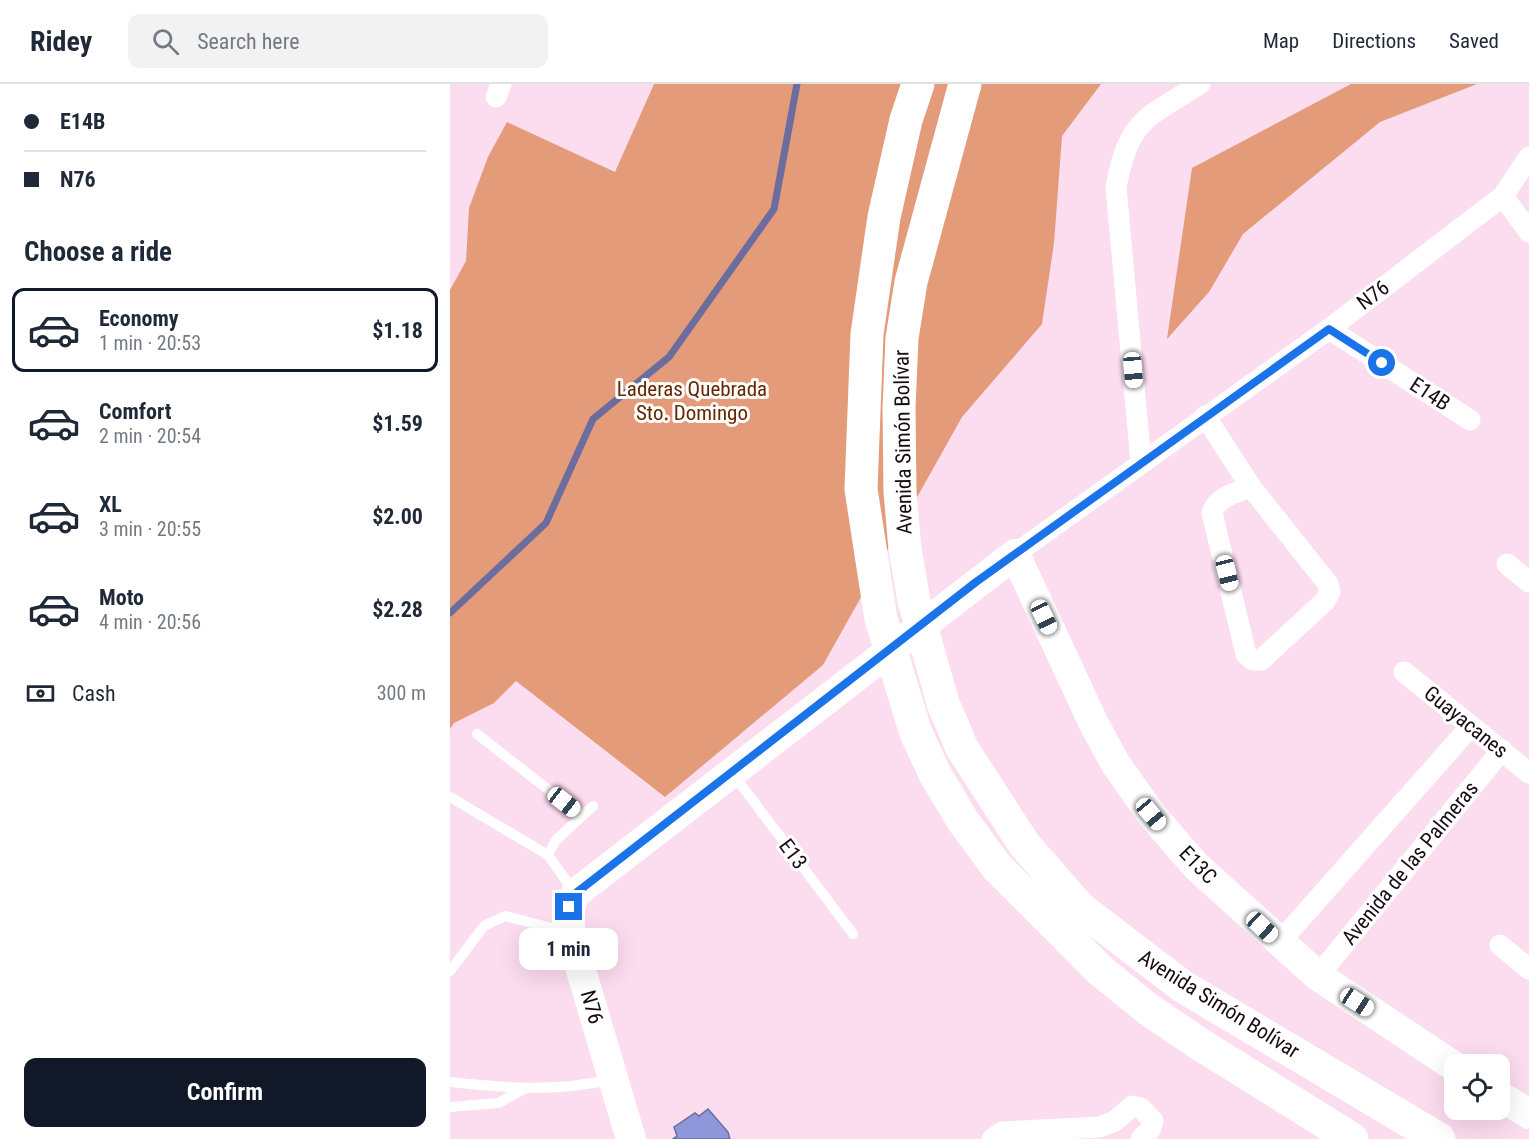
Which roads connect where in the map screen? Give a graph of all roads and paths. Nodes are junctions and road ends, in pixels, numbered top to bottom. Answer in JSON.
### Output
{"nodes":[{"id":1,"x":918,"y":84,"type":"edge"},
{"id":2,"x":965,"y":84,"type":"edge"},
{"id":3,"x":1200,"y":84,"type":"edge"},
{"id":4,"x":1529,"y":157,"type":"edge"},
{"id":5,"x":1503,"y":196,"type":"junction"},
{"id":6,"x":1529,"y":232,"type":"edge"},
{"id":7,"x":1329,"y":329,"type":"junction"},
{"id":8,"x":1204,"y":416,"type":"junction"},
{"id":9,"x":1470,"y":420,"type":"dead end"},
{"id":10,"x":1141,"y":462,"type":"junction"},
{"id":11,"x":1251,"y":487,"type":"junction"},
{"id":12,"x":1015,"y":554,"type":"junction"},
{"id":13,"x":1507,"y":564,"type":"dead end"},
{"id":14,"x":1529,"y":582,"type":"edge"},
{"id":15,"x":1404,"y":672,"type":"dead end"},
{"id":16,"x":1471,"y":726,"type":"junction"},
{"id":17,"x":477,"y":734,"type":"dead end"},
{"id":18,"x":1502,"y":750,"type":"junction"},
{"id":19,"x":1529,"y":773,"type":"edge"},
{"id":20,"x":733,"y":774,"type":"junction"},
{"id":21,"x":450,"y":797,"type":"edge"},
{"id":22,"x":593,"y":807,"type":"dead end"},
{"id":23,"x":582,"y":816,"type":"junction"},
{"id":24,"x":548,"y":855,"type":"junction"},
{"id":25,"x":576,"y":893,"type":"junction"},
{"id":26,"x":570,"y":933,"type":"junction"},
{"id":27,"x":853,"y":934,"type":"dead end"},
{"id":28,"x":1279,"y":943,"type":"junction"},
{"id":29,"x":1500,"y":945,"type":"dead end"},
{"id":30,"x":1529,"y":969,"type":"edge"},
{"id":31,"x":450,"y":971,"type":"edge"},
{"id":32,"x":1318,"y":976,"type":"junction"},
{"id":33,"x":1444,"y":1060,"type":"edge"},
{"id":34,"x":613,"y":1079,"type":"junction"},
{"id":35,"x":450,"y":1082,"type":"edge"},
{"id":36,"x":524,"y":1088,"type":"junction"},
{"id":37,"x":1510,"y":1102,"type":"edge"},
{"id":38,"x":450,"y":1107,"type":"edge"},
{"id":39,"x":1529,"y":1114,"type":"edge"},
{"id":40,"x":631,"y":1139,"type":"edge"},
{"id":41,"x":992,"y":1139,"type":"edge"},
{"id":42,"x":1141,"y":1139,"type":"edge"},
{"id":43,"x":1352,"y":1139,"type":"edge"},
{"id":44,"x":1438,"y":1139,"type":"edge"}],
"edges":[{"from":1,"to":43,"type":"highway","name":"Avenida Simón Bolívar"},
{"from":2,"to":44,"type":"highway","name":"Avenida Simón Bolívar"},
{"from":3,"to":10,"type":"street"},
{"from":4,"to":5,"type":"street","name":"N76"},
{"from":5,"to":6,"type":"street"},
{"from":5,"to":7,"type":"street","name":"N76"},
{"from":7,"to":8,"type":"street","name":"N76"},
{"from":7,"to":9,"type":"street","name":"E14B"},
{"from":8,"to":10,"type":"street","name":"N76"},
{"from":8,"to":11,"type":"street"},
{"from":10,"to":12,"type":"street","name":"N76"},
{"from":11,"to":11,"type":"street"},
{"from":12,"to":20,"type":"street","name":"N76"},
{"from":12,"to":28,"type":"street","name":"E13C"},
{"from":13,"to":14,"type":"street"},
{"from":15,"to":16,"type":"street","name":"Guayacanes"},
{"from":16,"to":18,"type":"street","name":"Guayacanes"},
{"from":16,"to":28,"type":"street","name":"Avenida de las Palmeras"},
{"from":17,"to":23,"type":"lane"},
{"from":18,"to":19,"type":"street","name":"Guayacanes"},
{"from":18,"to":32,"type":"street","name":"Avenida de las Palmeras"},
{"from":20,"to":25,"type":"street","name":"N76"},
{"from":20,"to":27,"type":"lane","name":"E13"},
{"from":21,"to":24,"type":"lane"},
{"from":22,"to":23,"type":"lane"},
{"from":23,"to":24,"type":"lane"},
{"from":24,"to":25,"type":"lane"},
{"from":25,"to":26,"type":"street","name":"N76"},
{"from":26,"to":31,"type":"lane"},
{"from":26,"to":34,"type":"street","name":"N76"},
{"from":28,"to":32,"type":"street","name":"E13C"},
{"from":29,"to":30,"type":"street"},
{"from":32,"to":33,"type":"street","name":"E13C"},
{"from":34,"to":36,"type":"lane"},
{"from":34,"to":40,"type":"street","name":"N76"},
{"from":35,"to":36,"type":"lane"},
{"from":36,"to":38,"type":"lane"},
{"from":37,"to":39,"type":"street"},
{"from":41,"to":42,"type":"street"}]}
